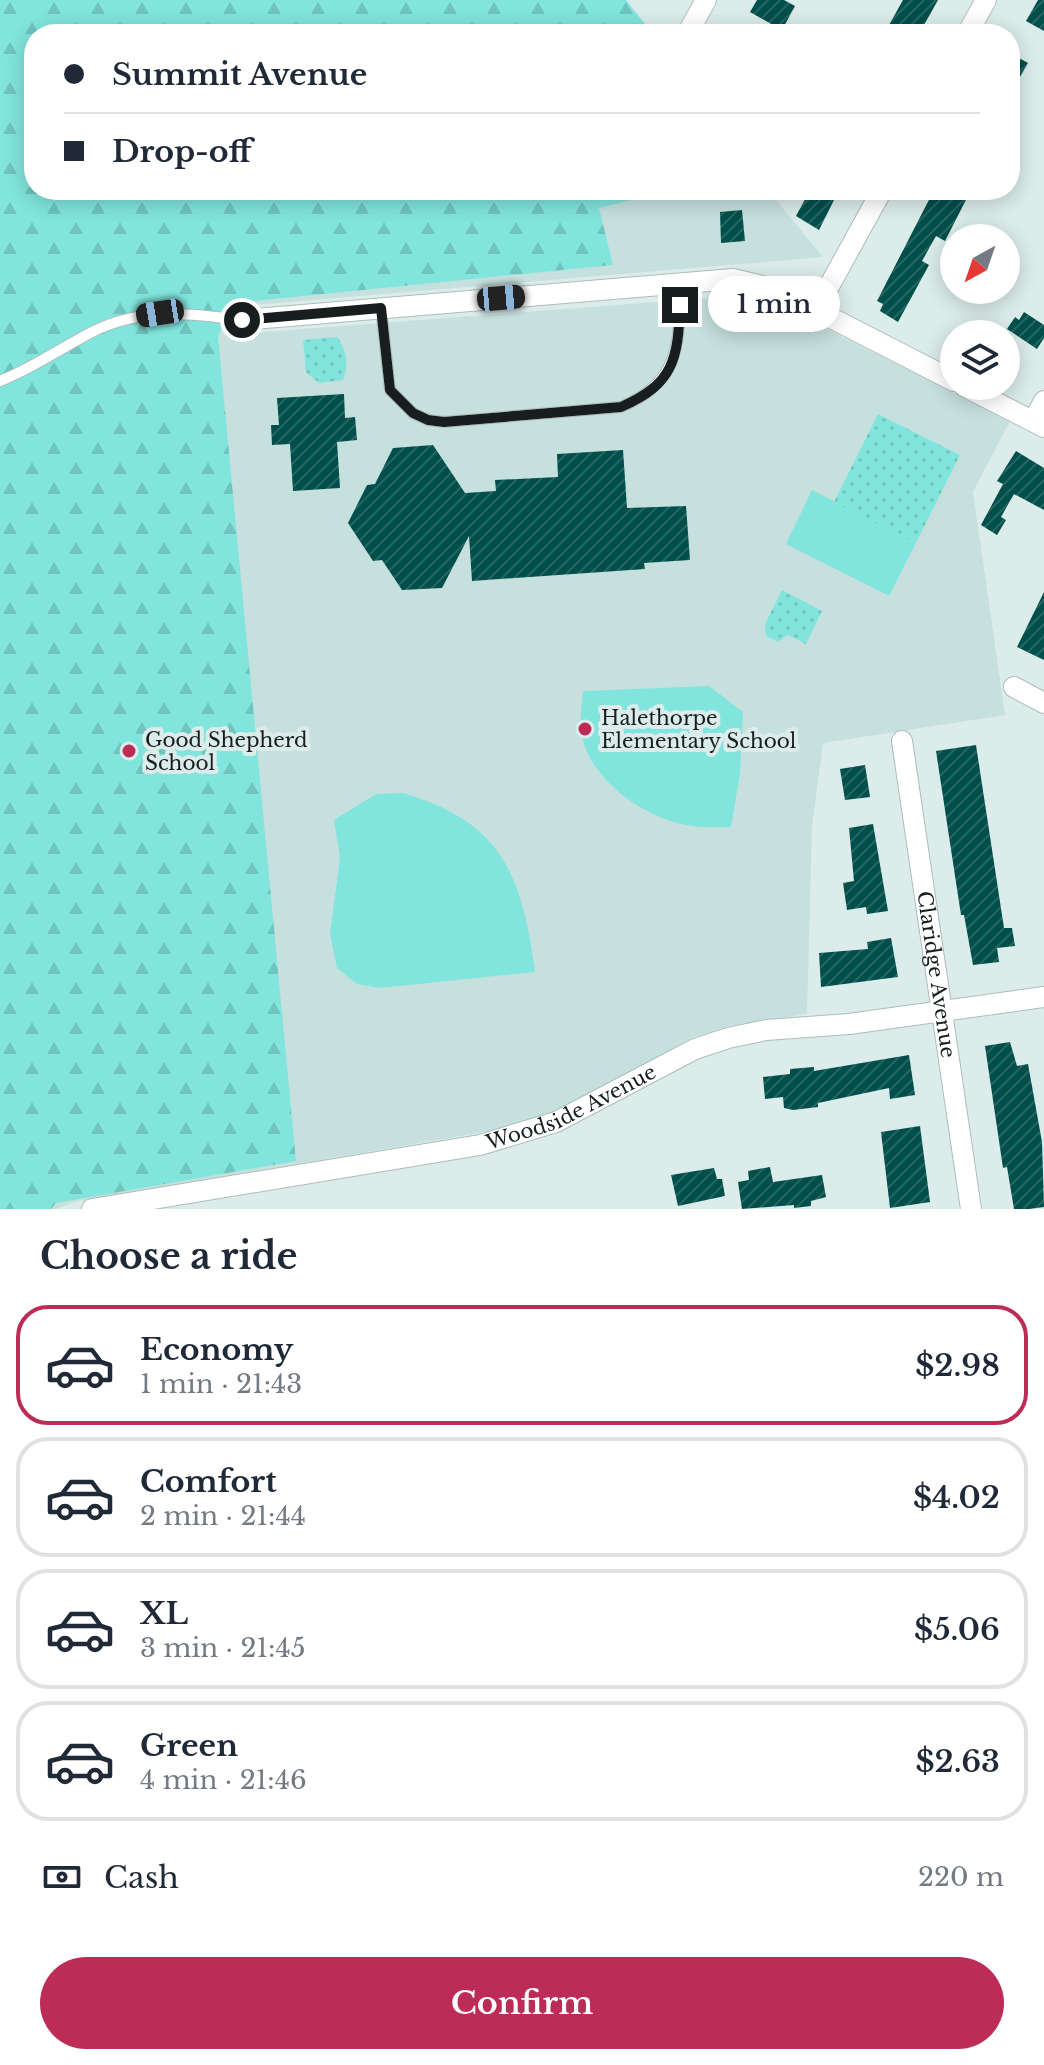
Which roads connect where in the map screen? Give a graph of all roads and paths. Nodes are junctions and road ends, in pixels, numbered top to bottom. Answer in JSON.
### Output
{"nodes":[{"id":1,"x":706,"y":0,"type":"edge"},
{"id":2,"x":986,"y":0,"type":"edge"},
{"id":3,"x":693,"y":24,"type":"edge"},
{"id":4,"x":973,"y":24,"type":"edge"},
{"id":5,"x":876,"y":200,"type":"edge"},
{"id":6,"x":681,"y":283,"type":"junction"},
{"id":7,"x":381,"y":308,"type":"junction"},
{"id":8,"x":816,"y":310,"type":"junction"},
{"id":9,"x":242,"y":320,"type":"joint"},
{"id":10,"x":940,"y":374,"type":"edge"},
{"id":11,"x":0,"y":381,"type":"edge"},
{"id":12,"x":991,"y":400,"type":"edge"},
{"id":13,"x":1044,"y":401,"type":"edge"},
{"id":14,"x":1038,"y":424,"type":"edge"},
{"id":15,"x":1014,"y":687,"type":"dead end"},
{"id":16,"x":1044,"y":703,"type":"edge"},
{"id":17,"x":902,"y":741,"type":"dead end"},
{"id":18,"x":1044,"y":997,"type":"edge"},
{"id":19,"x":941,"y":1012,"type":"junction"},
{"id":20,"x":92,"y":1209,"type":"edge"},
{"id":21,"x":971,"y":1209,"type":"edge"}],
"edges":[{"from":1,"to":3,"type":"street"},
{"from":2,"to":4,"type":"street"},
{"from":5,"to":8,"type":"street"},
{"from":6,"to":7,"type":"street"},
{"from":6,"to":7,"type":"lane"},
{"from":6,"to":8,"type":"street"},
{"from":7,"to":9,"type":"street"},
{"from":8,"to":10,"type":"street"},
{"from":9,"to":11,"type":"lane"},
{"from":12,"to":14,"type":"street"},
{"from":13,"to":14,"type":"street"},
{"from":15,"to":16,"type":"street"},
{"from":17,"to":19,"type":"street","name":"Claridge Avenue"},
{"from":18,"to":19,"type":"street","name":"Woodside Avenue"},
{"from":19,"to":20,"type":"street","name":"Woodside Avenue"},
{"from":19,"to":21,"type":"street","name":"Claridge Avenue"}]}
